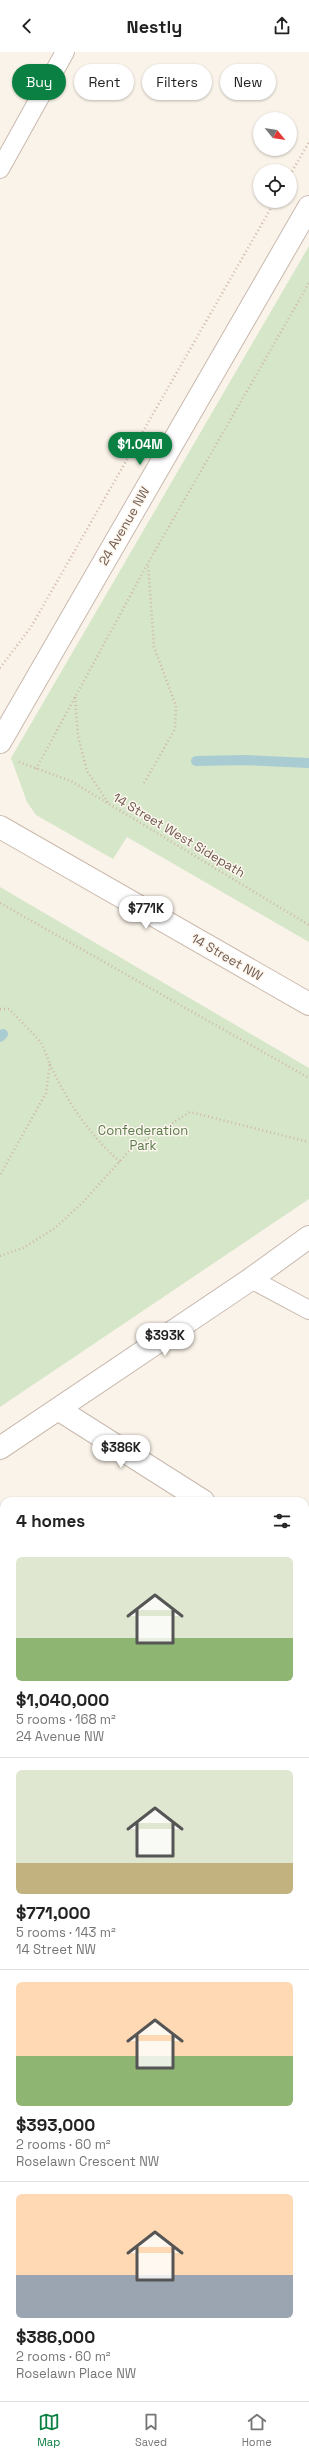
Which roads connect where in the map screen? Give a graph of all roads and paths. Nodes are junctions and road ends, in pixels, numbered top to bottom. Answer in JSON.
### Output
{"nodes":[{"id":1,"x":65,"y":52,"type":"edge"},
{"id":2,"x":309,"y":142,"type":"edge"},
{"id":3,"x":296,"y":164,"type":"edge"},
{"id":4,"x":0,"y":169,"type":"edge"},
{"id":5,"x":309,"y":207,"type":"edge"},
{"id":6,"x":271,"y":208,"type":"edge"},
{"id":7,"x":309,"y":283,"type":"edge"},
{"id":8,"x":148,"y":563,"type":"junction"},
{"id":9,"x":0,"y":668,"type":"edge"},
{"id":10,"x":75,"y":695,"type":"junction"},
{"id":11,"x":0,"y":742,"type":"edge"},
{"id":12,"x":144,"y":783,"type":"dead end"},
{"id":13,"x":110,"y":806,"type":"junction"},
{"id":14,"x":0,"y":827,"type":"edge"},
{"id":15,"x":0,"y":903,"type":"edge"},
{"id":16,"x":309,"y":924,"type":"edge"},
{"id":17,"x":309,"y":1004,"type":"edge"},
{"id":18,"x":0,"y":1009,"type":"edge"},
{"id":19,"x":50,"y":1064,"type":"junction"},
{"id":20,"x":309,"y":1078,"type":"edge"},
{"id":21,"x":309,"y":1142,"type":"edge"},
{"id":22,"x":120,"y":1162,"type":"junction"},
{"id":23,"x":0,"y":1174,"type":"edge"},
{"id":24,"x":309,"y":1237,"type":"edge"},
{"id":25,"x":0,"y":1256,"type":"edge"},
{"id":26,"x":251,"y":1279,"type":"junction"},
{"id":27,"x":309,"y":1310,"type":"edge"},
{"id":28,"x":58,"y":1408,"type":"junction"},
{"id":29,"x":0,"y":1448,"type":"edge"},
{"id":30,"x":197,"y":1497,"type":"edge"}],
"edges":[{"from":1,"to":4,"type":"lane"},
{"from":2,"to":3,"type":"path"},
{"from":5,"to":11,"type":"street","name":"24 Avenue NW"},
{"from":6,"to":9,"type":"path"},
{"from":7,"to":8,"type":"path"},
{"from":8,"to":10,"type":"path"},
{"from":8,"to":12,"type":"path"},
{"from":10,"to":13,"type":"path"},
{"from":10,"to":13,"type":"path","name":"14 Street West Sidepath"},
{"from":13,"to":16,"type":"path","name":"14 Street West Sidepath"},
{"from":14,"to":17,"type":"street","name":"14 Street NW"},
{"from":15,"to":20,"type":"path"},
{"from":18,"to":19,"type":"path"},
{"from":19,"to":22,"type":"path"},
{"from":19,"to":23,"type":"path"},
{"from":21,"to":22,"type":"path"},
{"from":22,"to":25,"type":"path"},
{"from":24,"to":26,"type":"street"},
{"from":26,"to":27,"type":"lane"},
{"from":26,"to":28,"type":"street"},
{"from":28,"to":29,"type":"street"},
{"from":28,"to":30,"type":"street"}]}
